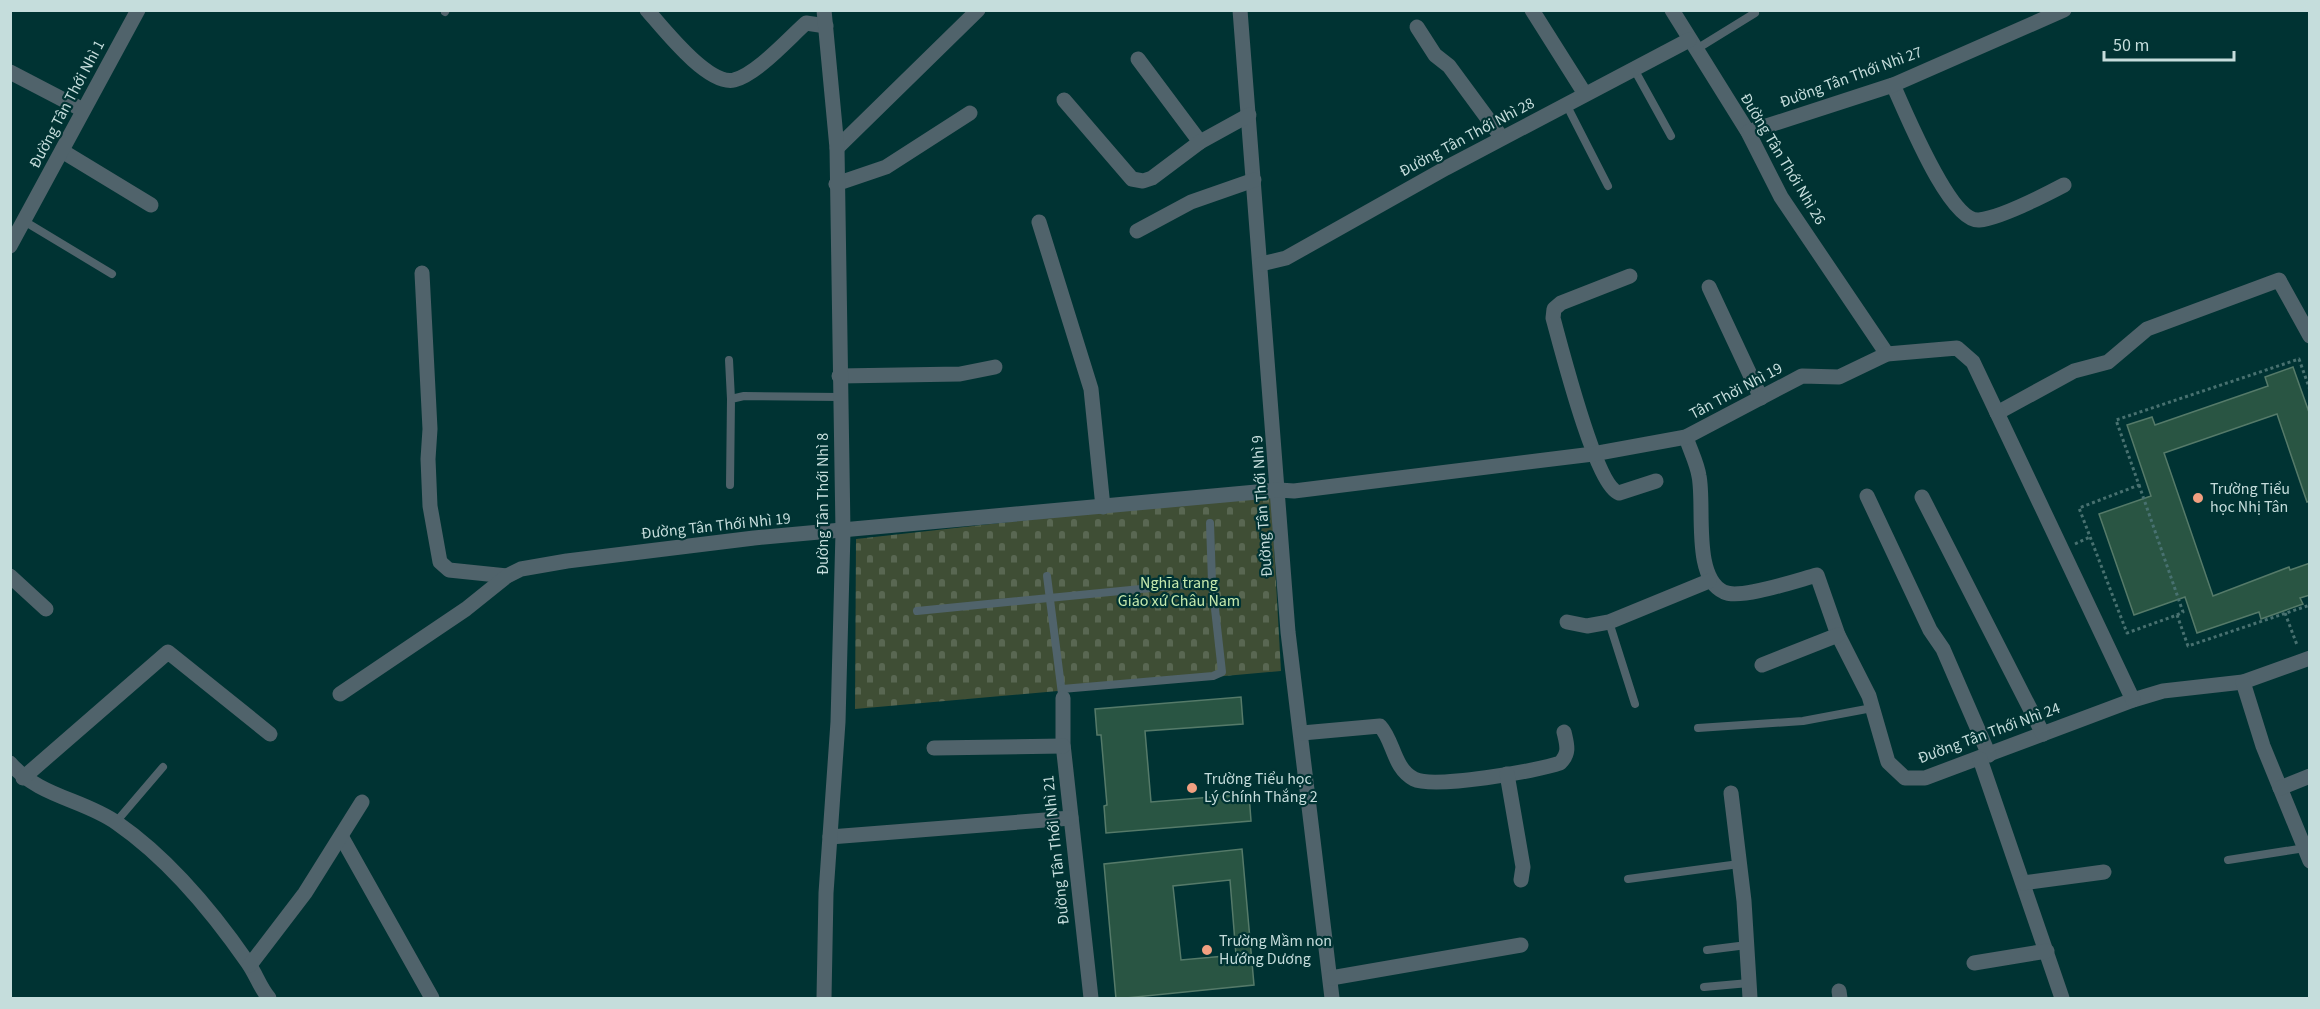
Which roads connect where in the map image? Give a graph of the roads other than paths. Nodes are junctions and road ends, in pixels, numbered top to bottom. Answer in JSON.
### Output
{"nodes":[{"id":1,"x":138,"y":10,"type":"edge"},
{"id":2,"x":647,"y":10,"type":"edge"},
{"id":3,"x":824,"y":10,"type":"edge"},
{"id":4,"x":978,"y":10,"type":"edge"},
{"id":5,"x":1240,"y":10,"type":"edge"},
{"id":6,"x":1532,"y":10,"type":"edge"},
{"id":7,"x":1672,"y":10,"type":"edge"},
{"id":8,"x":2064,"y":10,"type":"edge"},
{"id":9,"x":1755,"y":13,"type":"dead end"},
{"id":10,"x":826,"y":26,"type":"junction"},
{"id":11,"x":1417,"y":27,"type":"dead end"},
{"id":12,"x":1692,"y":45,"type":"junction"},
{"id":13,"x":1138,"y":59,"type":"dead end"},
{"id":14,"x":1634,"y":69,"type":"junction"},
{"id":15,"x":10,"y":72,"type":"edge"},
{"id":16,"x":1893,"y":85,"type":"junction"},
{"id":17,"x":1585,"y":94,"type":"junction"},
{"id":18,"x":1064,"y":100,"type":"dead end"},
{"id":19,"x":1566,"y":104,"type":"junction"},
{"id":20,"x":83,"y":110,"type":"junction"},
{"id":21,"x":970,"y":113,"type":"dead end"},
{"id":22,"x":1249,"y":115,"type":"junction"},
{"id":23,"x":1748,"y":132,"type":"junction"},
{"id":24,"x":1671,"y":136,"type":"dead end"},
{"id":25,"x":1502,"y":138,"type":"junction"},
{"id":26,"x":1200,"y":141,"type":"junction"},
{"id":27,"x":837,"y":148,"type":"junction"},
{"id":28,"x":62,"y":151,"type":"junction"},
{"id":29,"x":1254,"y":180,"type":"junction"},
{"id":30,"x":836,"y":184,"type":"junction"},
{"id":31,"x":2064,"y":185,"type":"dead end"},
{"id":32,"x":1608,"y":186,"type":"dead end"},
{"id":33,"x":151,"y":205,"type":"dead end"},
{"id":34,"x":24,"y":221,"type":"junction"},
{"id":35,"x":1039,"y":222,"type":"dead end"},
{"id":36,"x":1137,"y":231,"type":"dead end"},
{"id":37,"x":10,"y":246,"type":"edge"},
{"id":38,"x":1261,"y":264,"type":"junction"},
{"id":39,"x":422,"y":273,"type":"dead end"},
{"id":40,"x":112,"y":274,"type":"dead end"},
{"id":41,"x":1630,"y":276,"type":"dead end"},
{"id":42,"x":1709,"y":288,"type":"dead end"},
{"id":43,"x":2310,"y":336,"type":"edge"},
{"id":44,"x":1887,"y":354,"type":"junction"},
{"id":45,"x":729,"y":360,"type":"dead end"},
{"id":46,"x":995,"y":367,"type":"dead end"},
{"id":47,"x":839,"y":376,"type":"junction"},
{"id":48,"x":840,"y":397,"type":"junction"},
{"id":49,"x":1761,"y":398,"type":"junction"},
{"id":50,"x":731,"y":399,"type":"junction"},
{"id":51,"x":1997,"y":413,"type":"junction"},
{"id":52,"x":1686,"y":437,"type":"junction"},
{"id":53,"x":1593,"y":454,"type":"junction"},
{"id":54,"x":1656,"y":481,"type":"dead end"},
{"id":55,"x":730,"y":485,"type":"dead end"},
{"id":56,"x":1279,"y":490,"type":"junction"},
{"id":57,"x":1867,"y":496,"type":"dead end"},
{"id":58,"x":1922,"y":497,"type":"dead end"},
{"id":59,"x":1103,"y":507,"type":"junction"},
{"id":60,"x":1210,"y":523,"type":"dead end"},
{"id":61,"x":843,"y":532,"type":"junction"},
{"id":62,"x":10,"y":576,"type":"edge"},
{"id":63,"x":507,"y":576,"type":"junction"},
{"id":64,"x":1047,"y":576,"type":"dead end"},
{"id":65,"x":1709,"y":581,"type":"junction"},
{"id":66,"x":1212,"y":582,"type":"junction"},
{"id":67,"x":1049,"y":596,"type":"junction"},
{"id":68,"x":46,"y":609,"type":"dead end"},
{"id":69,"x":917,"y":610,"type":"dead end"},
{"id":70,"x":1567,"y":622,"type":"dead end"},
{"id":71,"x":1609,"y":622,"type":"junction"},
{"id":72,"x":1838,"y":635,"type":"junction"},
{"id":73,"x":2306,"y":660,"type":"edge"},
{"id":74,"x":1762,"y":665,"type":"dead end"},
{"id":75,"x":2243,"y":682,"type":"junction"},
{"id":76,"x":1062,"y":693,"type":"junction"},
{"id":77,"x":340,"y":694,"type":"dead end"},
{"id":78,"x":2133,"y":700,"type":"junction"},
{"id":79,"x":1635,"y":704,"type":"dead end"},
{"id":80,"x":1872,"y":708,"type":"junction"},
{"id":81,"x":1698,"y":728,"type":"dead end"},
{"id":82,"x":1564,"y":732,"type":"dead end"},
{"id":83,"x":1302,"y":733,"type":"junction"},
{"id":84,"x":270,"y":734,"type":"dead end"},
{"id":85,"x":2043,"y":734,"type":"junction"},
{"id":86,"x":1063,"y":746,"type":"junction"},
{"id":87,"x":934,"y":748,"type":"dead end"},
{"id":88,"x":1984,"y":757,"type":"junction"},
{"id":89,"x":10,"y":763,"type":"edge"},
{"id":90,"x":163,"y":767,"type":"dead end"},
{"id":91,"x":1507,"y":774,"type":"junction"},
{"id":92,"x":2310,"y":776,"type":"edge"},
{"id":93,"x":23,"y":778,"type":"junction"},
{"id":94,"x":2280,"y":788,"type":"junction"},
{"id":95,"x":1731,"y":793,"type":"dead end"},
{"id":96,"x":362,"y":802,"type":"dead end"},
{"id":97,"x":1071,"y":818,"type":"junction"},
{"id":98,"x":116,"y":822,"type":"junction"},
{"id":99,"x":341,"y":836,"type":"junction"},
{"id":100,"x":830,"y":837,"type":"junction"},
{"id":101,"x":2307,"y":855,"type":"edge"},
{"id":102,"x":2228,"y":860,"type":"dead end"},
{"id":103,"x":1739,"y":864,"type":"junction"},
{"id":104,"x":2104,"y":872,"type":"dead end"},
{"id":105,"x":1628,"y":879,"type":"dead end"},
{"id":106,"x":1521,"y":880,"type":"dead end"},
{"id":107,"x":2023,"y":883,"type":"junction"},
{"id":108,"x":1521,"y":945,"type":"dead end"},
{"id":109,"x":1747,"y":945,"type":"junction"},
{"id":110,"x":1707,"y":950,"type":"dead end"},
{"id":111,"x":2047,"y":951,"type":"junction"},
{"id":112,"x":1974,"y":963,"type":"dead end"},
{"id":113,"x":250,"y":965,"type":"junction"},
{"id":114,"x":1330,"y":978,"type":"junction"},
{"id":115,"x":1704,"y":987,"type":"dead end"},
{"id":116,"x":1749,"y":991,"type":"edge"},
{"id":117,"x":269,"y":999,"type":"edge"},
{"id":118,"x":432,"y":999,"type":"edge"},
{"id":119,"x":824,"y":999,"type":"edge"},
{"id":120,"x":1091,"y":999,"type":"edge"},
{"id":121,"x":1332,"y":999,"type":"edge"},
{"id":122,"x":2062,"y":999,"type":"edge"}],
"edges":[{"from":1,"to":20,"type":"street","name":"Đường Tân Thới Nhì 1"},
{"from":2,"to":10,"type":"street"},
{"from":3,"to":10,"type":"street","name":"Đường Tân Thới Nhì 8"},
{"from":4,"to":27,"type":"street"},
{"from":5,"to":22,"type":"street","name":"Đường Tân Thới Nhì 9"},
{"from":6,"to":17,"type":"street"},
{"from":7,"to":12,"type":"street","name":"Đường Tân Thới Nhì 26"},
{"from":8,"to":16,"type":"street","name":"Đường Tân Thới Nhì 27"},
{"from":9,"to":12,"type":"lane"},
{"from":10,"to":27,"type":"street","name":"Đường Tân Thới Nhì 8"},
{"from":11,"to":25,"type":"street"},
{"from":12,"to":14,"type":"street","name":"Đường Tân Thới Nhì 28"},
{"from":12,"to":23,"type":"street","name":"Đường Tân Thới Nhì 26"},
{"from":13,"to":26,"type":"street"},
{"from":14,"to":17,"type":"street","name":"Đường Tân Thới Nhì 28"},
{"from":14,"to":24,"type":"lane"},
{"from":15,"to":20,"type":"street"},
{"from":16,"to":23,"type":"street","name":"Đường Tân Thới Nhì 27"},
{"from":16,"to":31,"type":"street"},
{"from":17,"to":19,"type":"street","name":"Đường Tân Thới Nhì 28"},
{"from":18,"to":26,"type":"street"},
{"from":19,"to":25,"type":"street","name":"Đường Tân Thới Nhì 28"},
{"from":19,"to":32,"type":"lane"},
{"from":20,"to":28,"type":"street","name":"Đường Tân Thới Nhì 1"},
{"from":21,"to":30,"type":"street"},
{"from":22,"to":26,"type":"street"},
{"from":22,"to":29,"type":"street","name":"Đường Tân Thới Nhì 9"},
{"from":23,"to":44,"type":"street","name":"Đường Tân Thới Nhì 26"},
{"from":25,"to":38,"type":"street","name":"Đường Tân Thới Nhì 28"},
{"from":27,"to":30,"type":"street","name":"Đường Tân Thới Nhì 8"},
{"from":28,"to":33,"type":"street"},
{"from":28,"to":34,"type":"street","name":"Đường Tân Thới Nhì 1"},
{"from":29,"to":36,"type":"street"},
{"from":29,"to":38,"type":"street","name":"Đường Tân Thới Nhì 9"},
{"from":30,"to":47,"type":"street","name":"Đường Tân Thới Nhì 8"},
{"from":34,"to":37,"type":"street","name":"Đường Tân Thới Nhì 1"},
{"from":34,"to":40,"type":"lane"},
{"from":35,"to":59,"type":"street"},
{"from":38,"to":56,"type":"street","name":"Đường Tân Thới Nhì 9"},
{"from":39,"to":63,"type":"street"},
{"from":41,"to":53,"type":"street"},
{"from":42,"to":49,"type":"street"},
{"from":43,"to":51,"type":"street"},
{"from":44,"to":49,"type":"street","name":"Tân Thời Nhì 19"},
{"from":44,"to":51,"type":"street","name":"Tân Thời Nhì 19"},
{"from":45,"to":50,"type":"lane"},
{"from":46,"to":47,"type":"street"},
{"from":47,"to":48,"type":"street","name":"Đường Tân Thới Nhì 8"},
{"from":48,"to":50,"type":"lane"},
{"from":48,"to":61,"type":"street","name":"Đường Tân Thới Nhì 8"},
{"from":49,"to":52,"type":"street","name":"Tân Thời Nhì 19"},
{"from":50,"to":55,"type":"lane"},
{"from":51,"to":78,"type":"street","name":"Tân Thời Nhì 19"},
{"from":52,"to":53,"type":"street","name":"Tân Thời Nhì 19"},
{"from":52,"to":65,"type":"street"},
{"from":53,"to":54,"type":"street"},
{"from":53,"to":56,"type":"street","name":"Tân Thời Nhì 19"},
{"from":56,"to":59,"type":"street","name":"Đường Tân Thới Nhì 19"},
{"from":56,"to":83,"type":"street","name":"Đường Tân Thới Nhì 9"},
{"from":57,"to":88,"type":"street"},
{"from":58,"to":85,"type":"street"},
{"from":59,"to":61,"type":"street","name":"Đường Tân Thới Nhì 19"},
{"from":60,"to":66,"type":"lane"},
{"from":61,"to":63,"type":"street","name":"Đường Tân Thới Nhì 19"},
{"from":61,"to":100,"type":"street","name":"Đường Tân Thới Nhì 8"},
{"from":62,"to":68,"type":"street"},
{"from":63,"to":77,"type":"street","name":"Đường Tân Thới Nhì 19"},
{"from":64,"to":67,"type":"lane"},
{"from":65,"to":71,"type":"street"},
{"from":65,"to":72,"type":"street","name":"Đường Tân Thới Nhì 24"},
{"from":66,"to":67,"type":"lane"},
{"from":66,"to":76,"type":"lane"},
{"from":67,"to":69,"type":"lane"},
{"from":67,"to":76,"type":"lane"},
{"from":70,"to":71,"type":"street"},
{"from":71,"to":79,"type":"lane"},
{"from":72,"to":74,"type":"street"},
{"from":72,"to":80,"type":"street","name":"Đường Tân Thới Nhì 24"},
{"from":73,"to":75,"type":"street","name":"Đường Tân Thới Nhì 24"},
{"from":75,"to":78,"type":"street","name":"Đường Tân Thới Nhì 24"},
{"from":75,"to":94,"type":"street"},
{"from":76,"to":86,"type":"street","name":"Đường Tân Thới Nhì 21"},
{"from":78,"to":85,"type":"street","name":"Đường Tân Thới Nhì 24"},
{"from":80,"to":81,"type":"lane"},
{"from":80,"to":88,"type":"street","name":"Đường Tân Thới Nhì 24"},
{"from":82,"to":91,"type":"street"},
{"from":83,"to":91,"type":"street"},
{"from":83,"to":114,"type":"street","name":"Đường Tân Thới Nhì 9"},
{"from":84,"to":93,"type":"street"},
{"from":85,"to":88,"type":"street","name":"Đường Tân Thới Nhì 24"},
{"from":86,"to":87,"type":"street"},
{"from":86,"to":97,"type":"street","name":"Đường Tân Thới Nhì 21"},
{"from":88,"to":107,"type":"street"},
{"from":89,"to":93,"type":"street"},
{"from":90,"to":98,"type":"lane"},
{"from":91,"to":106,"type":"street"},
{"from":92,"to":94,"type":"street"},
{"from":93,"to":98,"type":"street"},
{"from":94,"to":101,"type":"street"},
{"from":95,"to":103,"type":"street"},
{"from":96,"to":99,"type":"street"},
{"from":97,"to":100,"type":"street"},
{"from":97,"to":120,"type":"street","name":"Đường Tân Thới Nhì 21"},
{"from":98,"to":113,"type":"street"},
{"from":99,"to":113,"type":"street"},
{"from":99,"to":118,"type":"street"},
{"from":100,"to":119,"type":"street","name":"Đường Tân Thới Nhì 8"},
{"from":101,"to":102,"type":"lane"},
{"from":103,"to":105,"type":"lane"},
{"from":103,"to":109,"type":"street"},
{"from":104,"to":107,"type":"street"},
{"from":107,"to":111,"type":"street"},
{"from":108,"to":114,"type":"street"},
{"from":109,"to":110,"type":"lane"},
{"from":109,"to":116,"type":"street"},
{"from":111,"to":112,"type":"street"},
{"from":111,"to":122,"type":"street"},
{"from":113,"to":117,"type":"street"},
{"from":114,"to":121,"type":"street","name":"Đường Tân Thới Nhì 9"},
{"from":115,"to":116,"type":"lane"}]}
